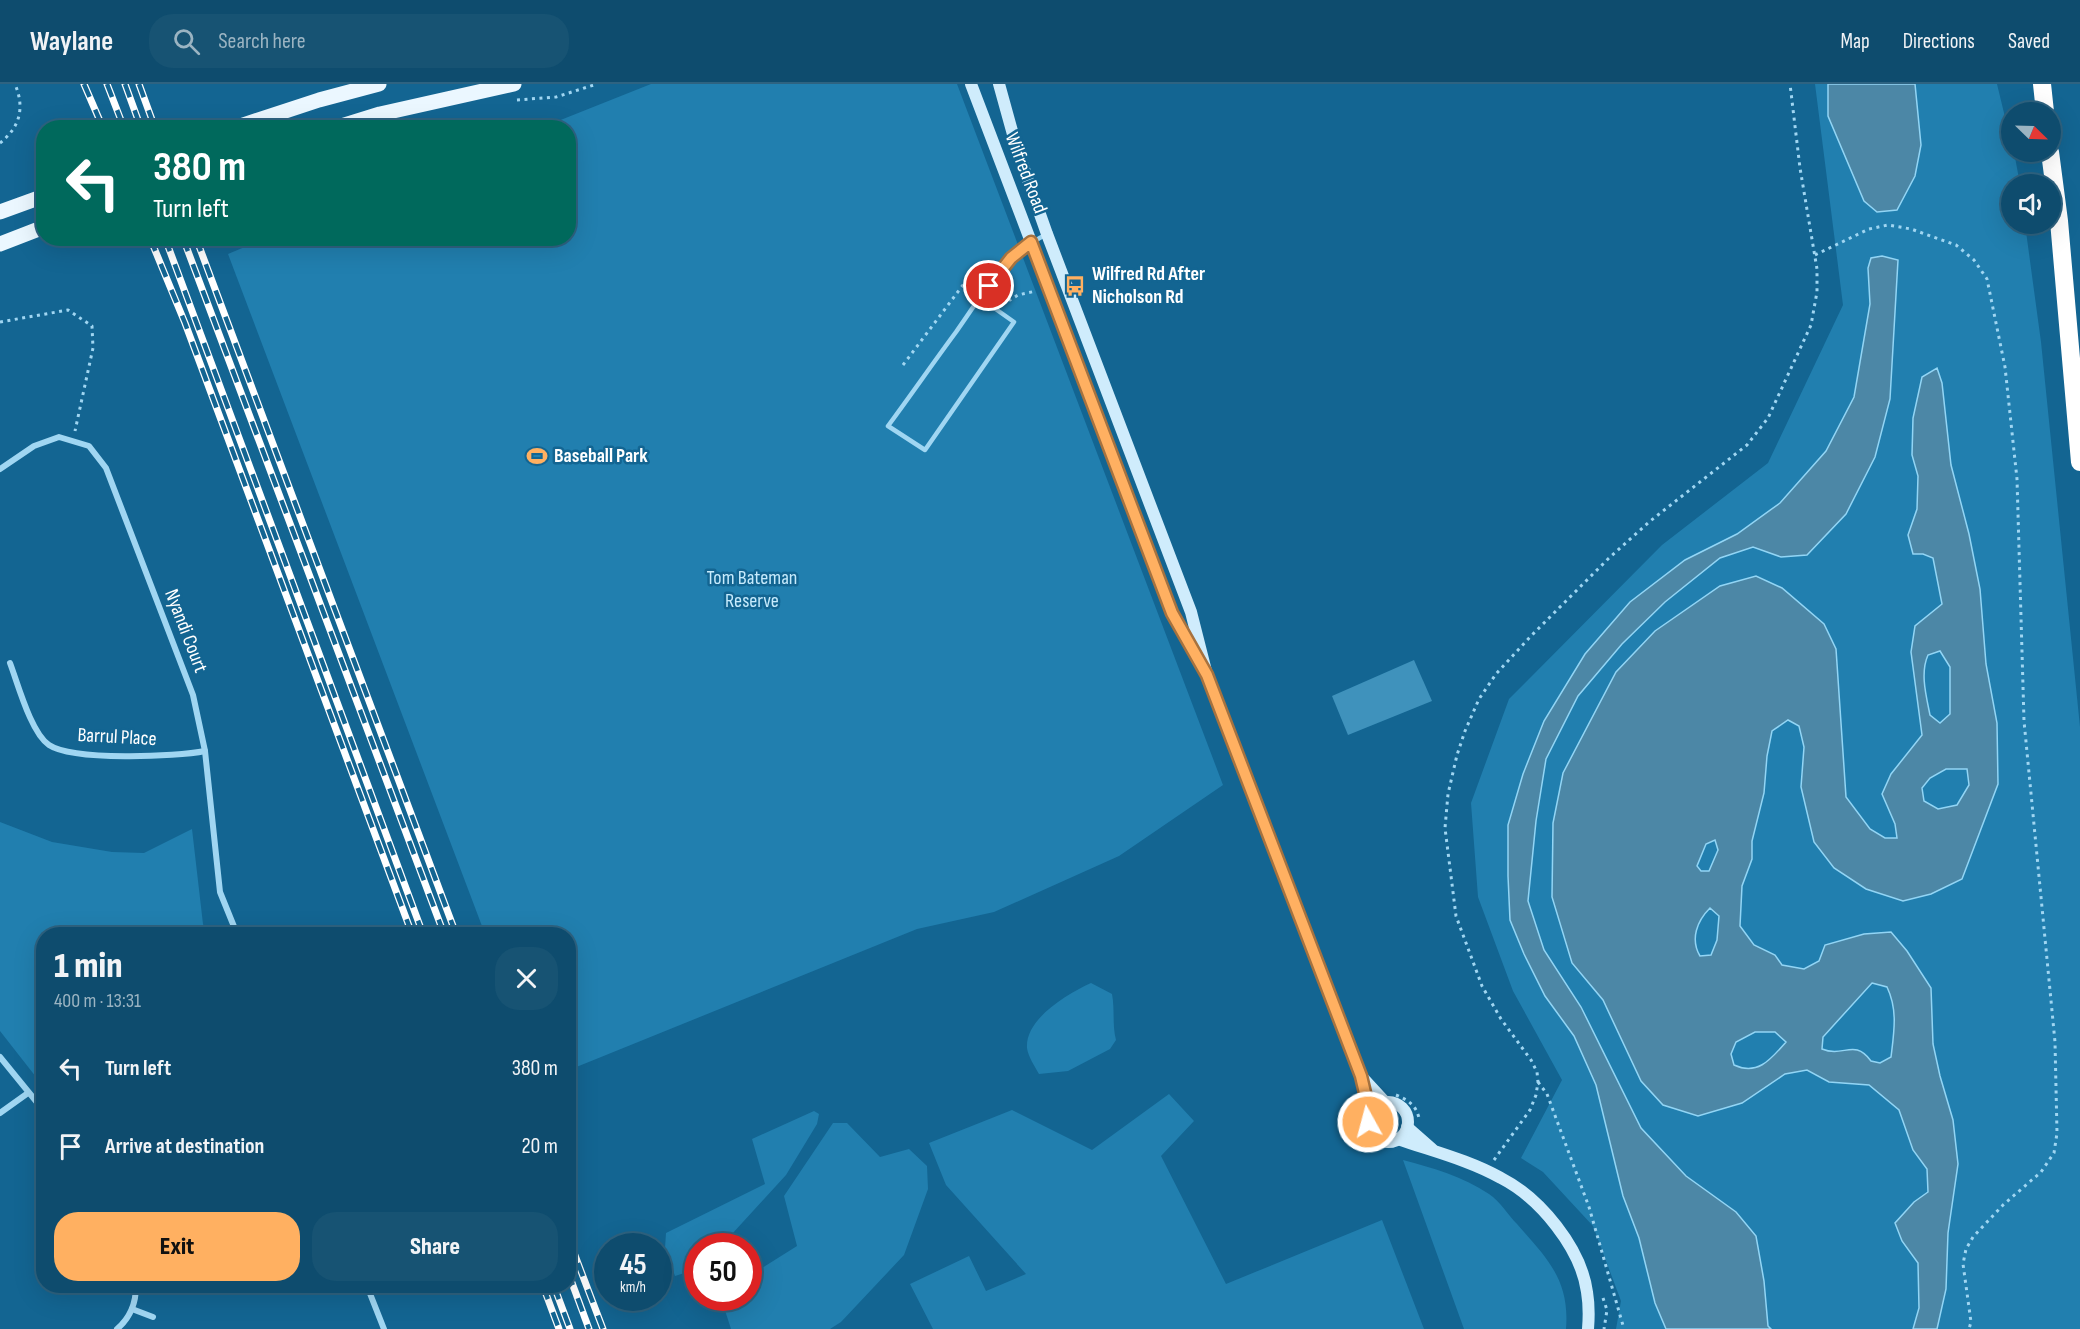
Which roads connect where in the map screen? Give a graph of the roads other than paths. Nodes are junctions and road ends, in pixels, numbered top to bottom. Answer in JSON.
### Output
{"nodes":[{"id":1,"x":379,"y":84,"type":"edge"},
{"id":2,"x":514,"y":84,"type":"edge"},
{"id":3,"x":971,"y":84,"type":"edge"},
{"id":4,"x":999,"y":84,"type":"edge"},
{"id":5,"x":2042,"y":84,"type":"edge"},
{"id":6,"x":2044,"y":102,"type":"edge"},
{"id":7,"x":258,"y":120,"type":"edge"},
{"id":8,"x":361,"y":120,"type":"edge"},
{"id":9,"x":2051,"y":162,"type":"edge"},
{"id":10,"x":36,"y":199,"type":"edge"},
{"id":11,"x":0,"y":212,"type":"edge"},
{"id":12,"x":36,"y":231,"type":"edge"},
{"id":13,"x":1047,"y":234,"type":"junction"},
{"id":14,"x":1031,"y":242,"type":"junction"},
{"id":15,"x":0,"y":244,"type":"edge"},
{"id":16,"x":980,"y":298,"type":"junction"},
{"id":17,"x":2080,"y":462,"type":"edge"},
{"id":18,"x":0,"y":469,"type":"edge"},
{"id":19,"x":10,"y":663,"type":"dead end"},
{"id":20,"x":1207,"y":675,"type":"junction"},
{"id":21,"x":205,"y":751,"type":"junction"},
{"id":22,"x":234,"y":927,"type":"edge"},
{"id":23,"x":0,"y":1057,"type":"edge"},
{"id":24,"x":1361,"y":1076,"type":"junction"},
{"id":25,"x":28,"y":1093,"type":"junction"},
{"id":26,"x":1387,"y":1097,"type":"junction"},
{"id":27,"x":36,"y":1102,"type":"edge"},
{"id":28,"x":0,"y":1113,"type":"edge"},
{"id":29,"x":1370,"y":1114,"type":"junction"},
{"id":30,"x":1413,"y":1125,"type":"junction"},
{"id":31,"x":1398,"y":1139,"type":"junction"},
{"id":32,"x":1435,"y":1151,"type":"junction"},
{"id":33,"x":136,"y":1293,"type":"edge"},
{"id":34,"x":370,"y":1293,"type":"edge"},
{"id":35,"x":132,"y":1308,"type":"junction"},
{"id":36,"x":153,"y":1317,"type":"dead end"},
{"id":37,"x":117,"y":1329,"type":"edge"},
{"id":38,"x":384,"y":1329,"type":"edge"},
{"id":39,"x":1588,"y":1329,"type":"edge"}],
"edges":[{"from":1,"to":7,"type":"main road"},
{"from":2,"to":8,"type":"main road"},
{"from":3,"to":14,"type":"main road","name":"Wilfred Road"},
{"from":4,"to":13,"type":"main road","name":"Wilfred Road"},
{"from":5,"to":6,"type":"highway"},
{"from":9,"to":17,"type":"highway"},
{"from":10,"to":11,"type":"main road"},
{"from":12,"to":15,"type":"main road"},
{"from":13,"to":14,"type":"lane"},
{"from":13,"to":20,"type":"main road","name":"Wilfred Road"},
{"from":14,"to":16,"type":"lane"},
{"from":14,"to":20,"type":"main road","name":"Wilfred Road"},
{"from":16,"to":16,"type":"lane"},
{"from":18,"to":21,"type":"street","name":"Nyandi Court"},
{"from":19,"to":21,"type":"street","name":"Barrul Place"},
{"from":20,"to":24,"type":"main road","name":"Wilfred Road"},
{"from":21,"to":22,"type":"street","name":"Nyandi Court"},
{"from":23,"to":25,"type":"street"},
{"from":24,"to":26,"type":"main road","name":"Wilfred Road"},
{"from":24,"to":29,"type":"main road","name":"Wilfred Road"},
{"from":25,"to":27,"type":"street"},
{"from":25,"to":28,"type":"street"},
{"from":26,"to":29,"type":"main road"},
{"from":26,"to":30,"type":"main road"},
{"from":29,"to":31,"type":"main road"},
{"from":30,"to":31,"type":"main road"},
{"from":30,"to":32,"type":"main road"},
{"from":31,"to":32,"type":"main road"},
{"from":32,"to":39,"type":"main road"},
{"from":33,"to":35,"type":"street"},
{"from":34,"to":38,"type":"street"},
{"from":35,"to":36,"type":"street"},
{"from":35,"to":37,"type":"street"}]}
